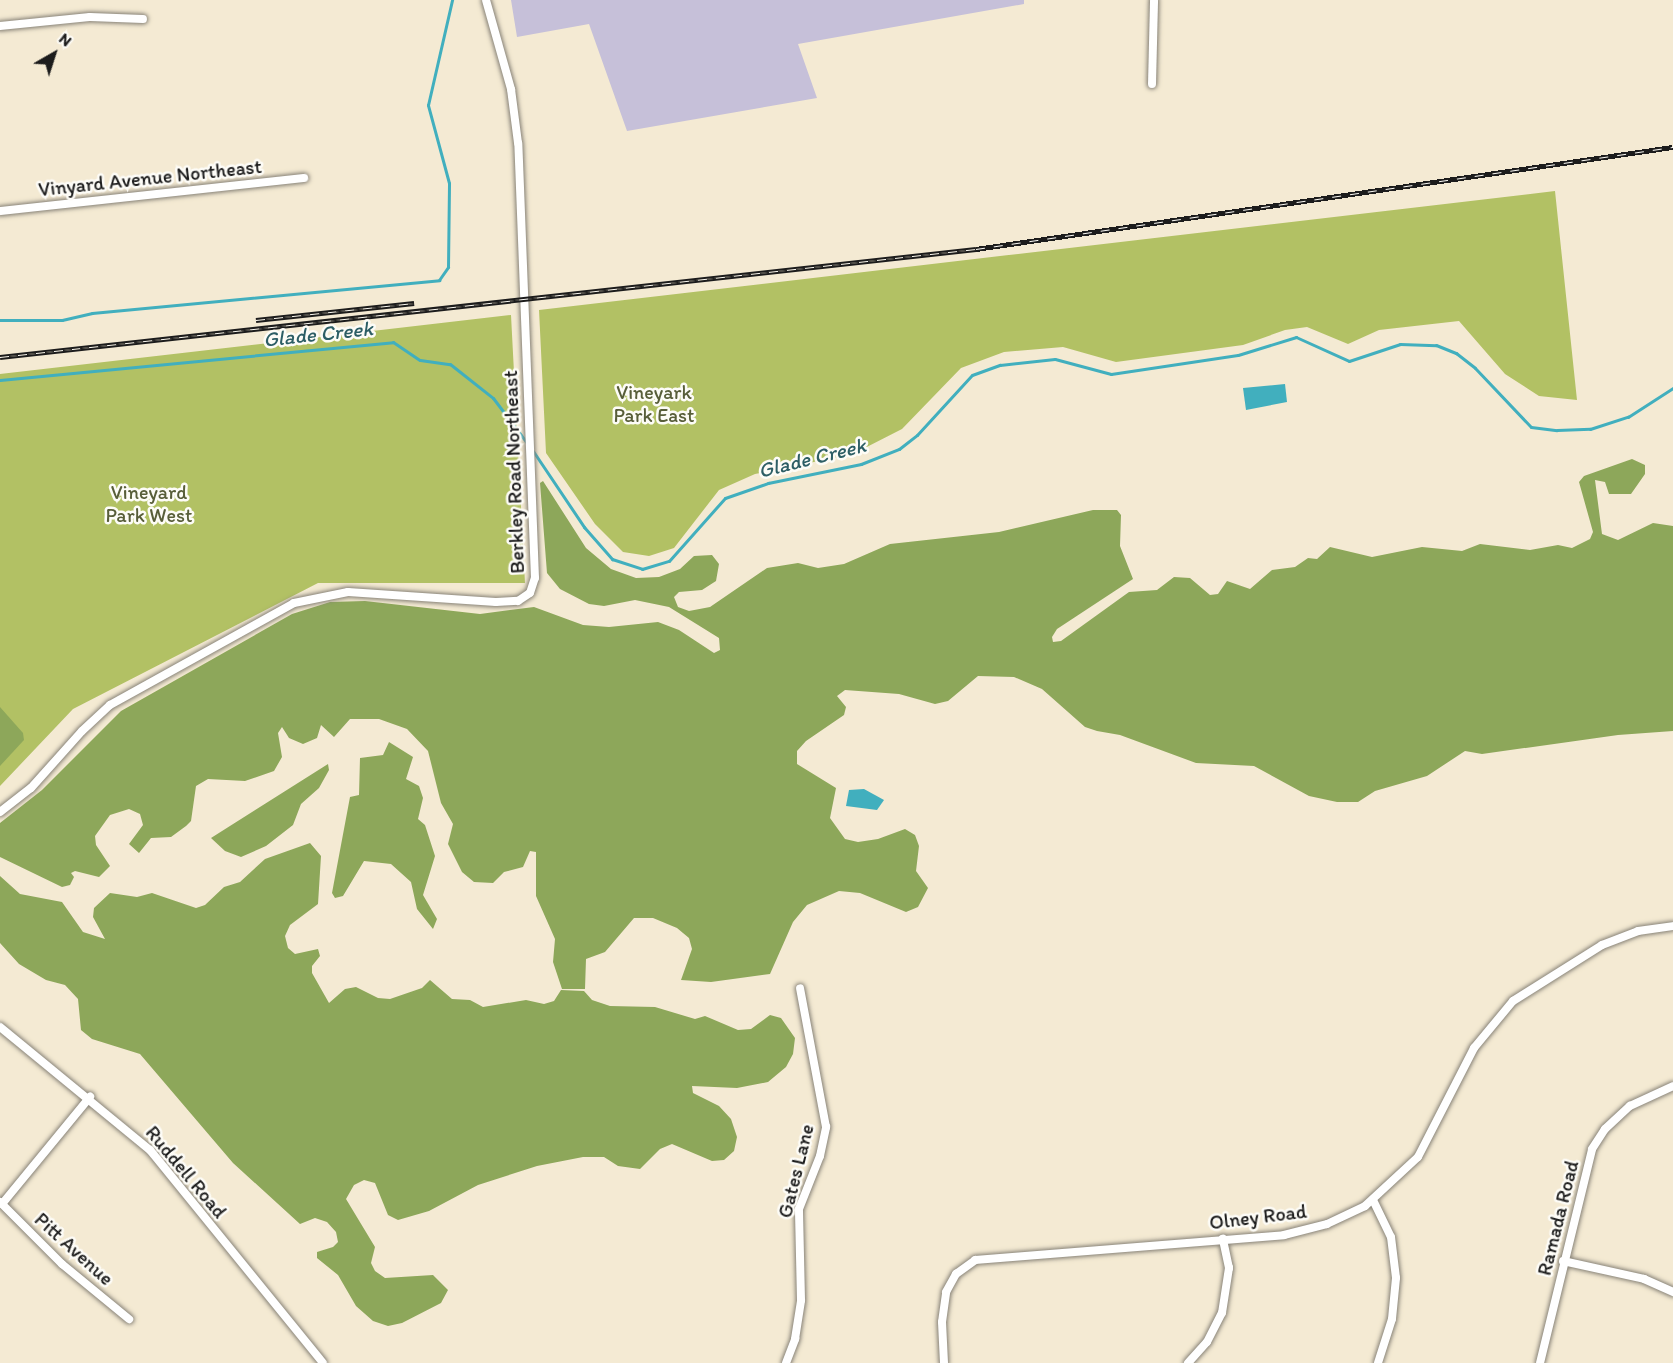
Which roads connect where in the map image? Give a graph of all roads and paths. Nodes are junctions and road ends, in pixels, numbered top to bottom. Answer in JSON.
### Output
{"nodes":[{"id":1,"x":486,"y":0,"type":"edge"},
{"id":2,"x":1154,"y":0,"type":"edge"},
{"id":3,"x":143,"y":19,"type":"dead end"},
{"id":4,"x":0,"y":27,"type":"edge"},
{"id":5,"x":1152,"y":84,"type":"dead end"},
{"id":6,"x":304,"y":178,"type":"dead end"},
{"id":7,"x":0,"y":211,"type":"edge"},
{"id":8,"x":0,"y":812,"type":"edge"},
{"id":9,"x":1673,"y":926,"type":"edge"},
{"id":10,"x":800,"y":988,"type":"dead end"},
{"id":11,"x":3,"y":1029,"type":"edge"},
{"id":12,"x":0,"y":1041,"type":"edge"},
{"id":13,"x":1673,"y":1086,"type":"edge"},
{"id":14,"x":90,"y":1097,"type":"junction"},
{"id":15,"x":1373,"y":1200,"type":"junction"},
{"id":16,"x":1,"y":1203,"type":"edge"},
{"id":17,"x":1223,"y":1239,"type":"junction"},
{"id":18,"x":1563,"y":1261,"type":"junction"},
{"id":19,"x":1673,"y":1292,"type":"edge"},
{"id":20,"x":129,"y":1318,"type":"dead end"},
{"id":21,"x":323,"y":1363,"type":"edge"},
{"id":22,"x":786,"y":1363,"type":"edge"},
{"id":23,"x":944,"y":1363,"type":"edge"},
{"id":24,"x":1188,"y":1363,"type":"edge"},
{"id":25,"x":1378,"y":1363,"type":"edge"},
{"id":26,"x":1540,"y":1363,"type":"edge"}],
"edges":[{"from":1,"to":8,"type":"street","name":"Berkley Road Northeast"},
{"from":2,"to":5,"type":"street"},
{"from":3,"to":4,"type":"street"},
{"from":6,"to":7,"type":"street","name":"Vinyard Avenue Northeast"},
{"from":9,"to":15,"type":"street","name":"Olney Road"},
{"from":10,"to":22,"type":"street","name":"Gates Lane"},
{"from":11,"to":12,"type":"street"},
{"from":11,"to":14,"type":"street","name":"Ruddell Road"},
{"from":13,"to":18,"type":"street","name":"Ramada Road"},
{"from":14,"to":16,"type":"street"},
{"from":14,"to":21,"type":"street","name":"Ruddell Road"},
{"from":15,"to":17,"type":"street","name":"Olney Road"},
{"from":15,"to":25,"type":"street"},
{"from":16,"to":20,"type":"street","name":"Pitt Avenue"},
{"from":17,"to":23,"type":"street","name":"Olney Road"},
{"from":17,"to":24,"type":"street"},
{"from":18,"to":19,"type":"street"},
{"from":18,"to":26,"type":"street","name":"Ramada Road"}]}
